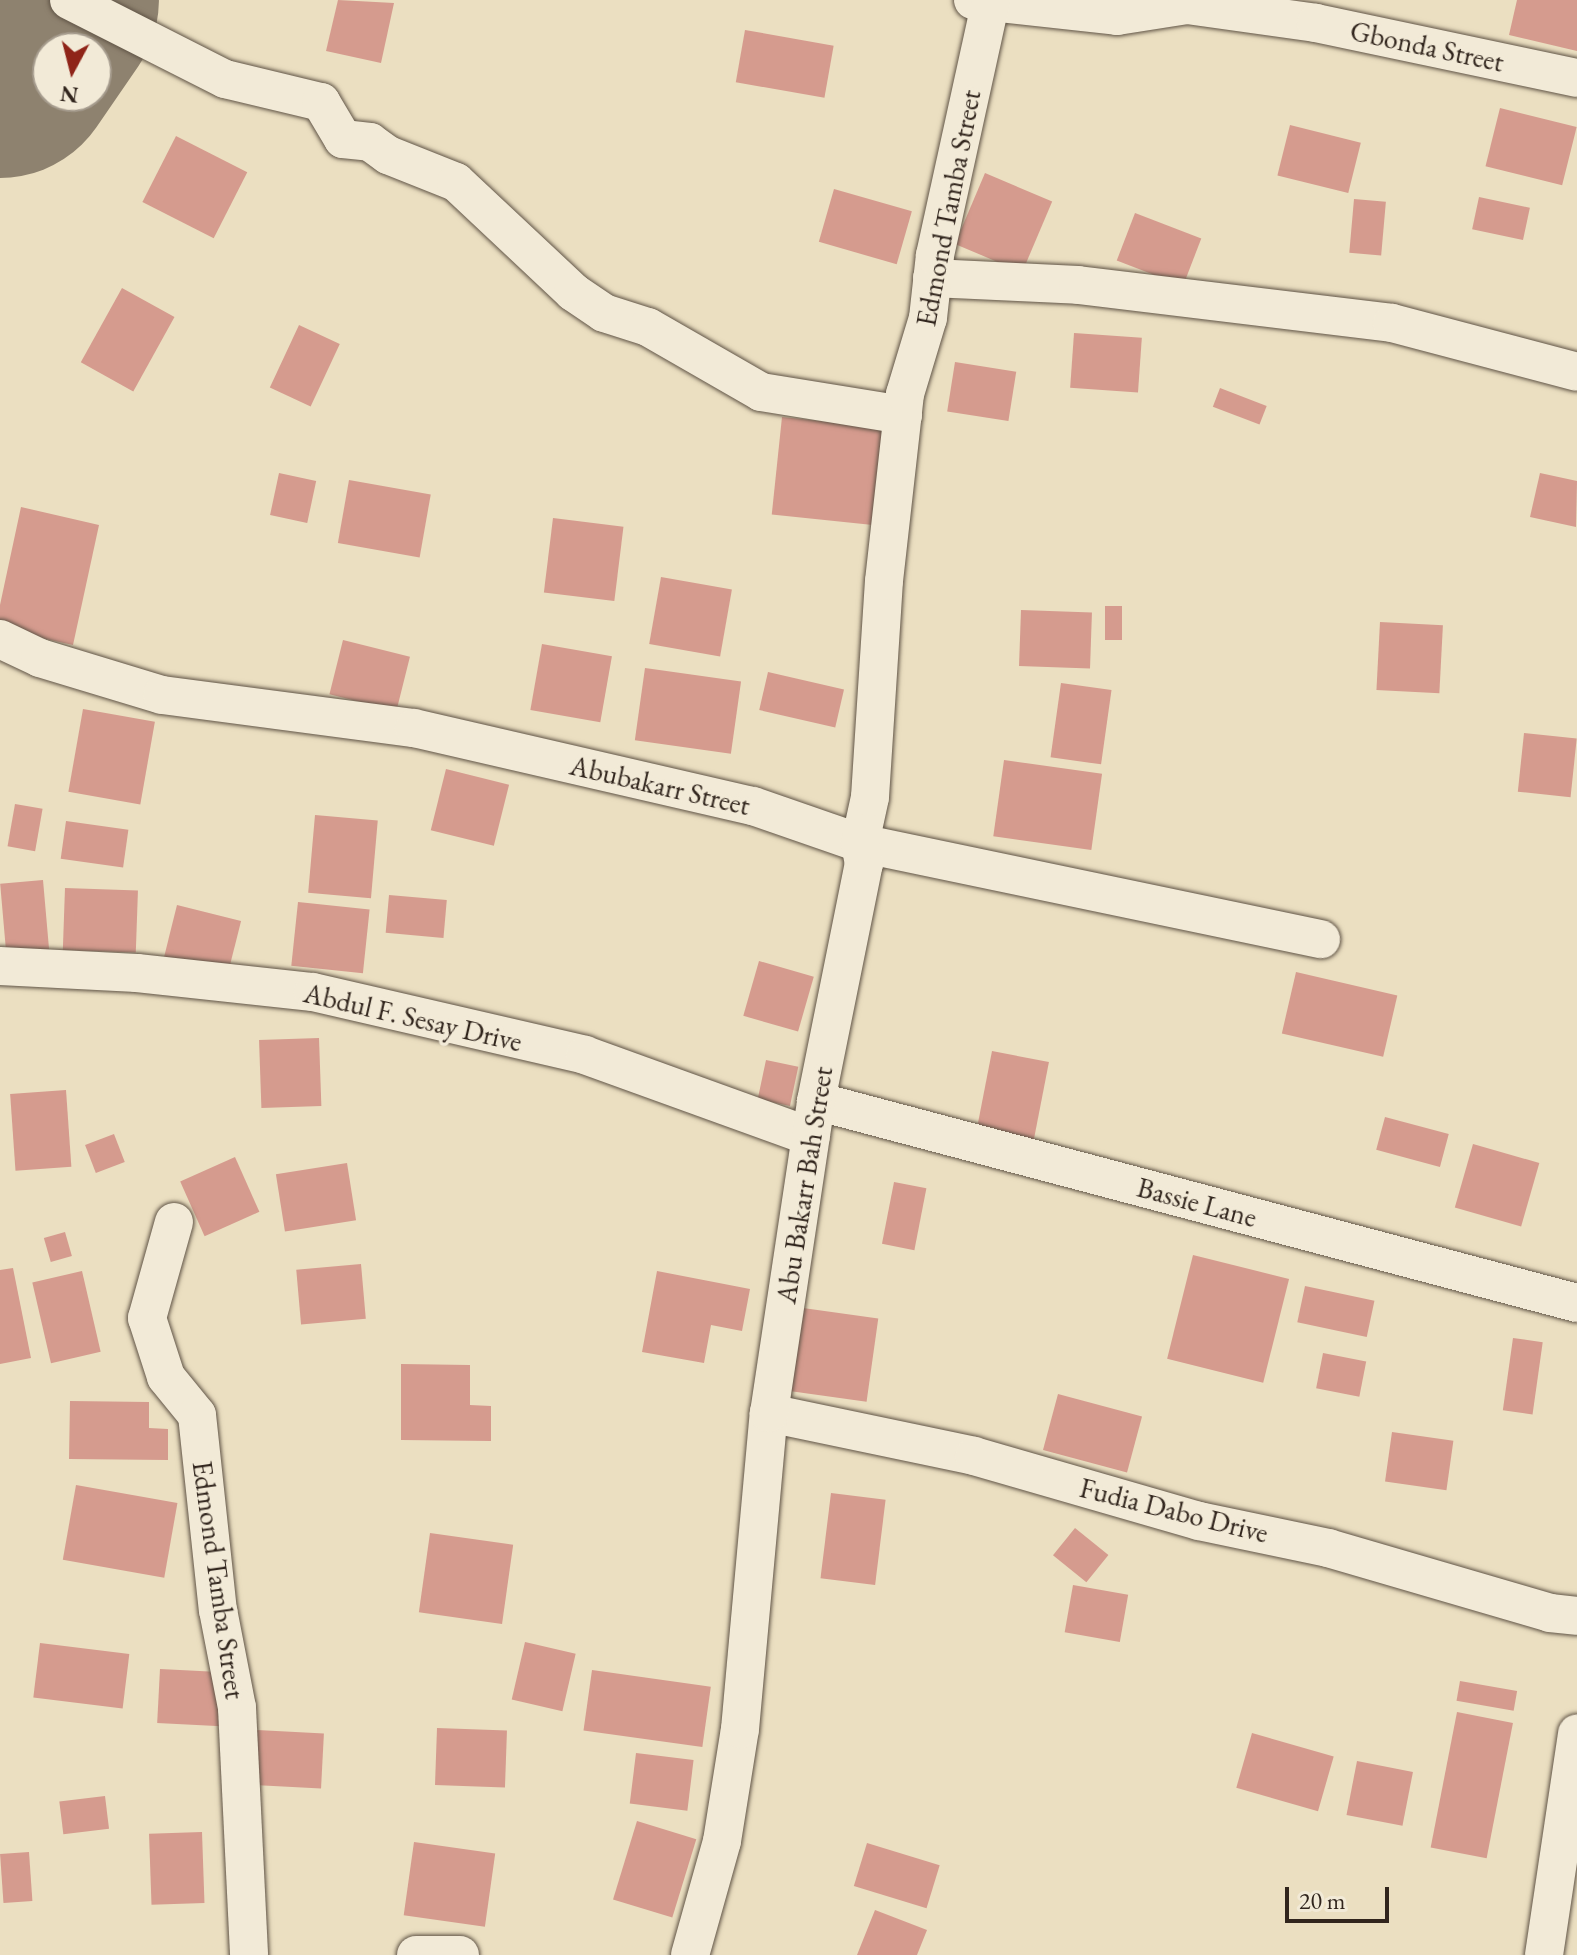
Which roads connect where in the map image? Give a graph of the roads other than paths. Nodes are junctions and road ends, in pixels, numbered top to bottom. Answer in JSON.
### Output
{"nodes":[{"id":1,"x":69,"y":0,"type":"edge"},
{"id":2,"x":985,"y":2,"type":"edge"},
{"id":3,"x":1577,"y":78,"type":"edge"},
{"id":4,"x":932,"y":278,"type":"junction"},
{"id":5,"x":1577,"y":372,"type":"edge"},
{"id":6,"x":903,"y":415,"type":"junction"},
{"id":7,"x":0,"y":639,"type":"edge"},
{"id":8,"x":860,"y":843,"type":"junction"},
{"id":9,"x":1321,"y":939,"type":"dead end"},
{"id":10,"x":0,"y":966,"type":"edge"},
{"id":11,"x":813,"y":1119,"type":"junction"},
{"id":12,"x":174,"y":1222,"type":"dead end"},
{"id":13,"x":1577,"y":1303,"type":"edge"},
{"id":14,"x":769,"y":1413,"type":"junction"},
{"id":15,"x":1577,"y":1616,"type":"edge"},
{"id":16,"x":1577,"y":1733,"type":"edge"},
{"id":17,"x":249,"y":1955,"type":"edge"},
{"id":18,"x":416,"y":1955,"type":"edge"},
{"id":19,"x":460,"y":1955,"type":"edge"},
{"id":20,"x":690,"y":1955,"type":"edge"},
{"id":21,"x":1544,"y":1955,"type":"edge"}],
"edges":[{"from":1,"to":6,"type":"street"},
{"from":2,"to":3,"type":"street","name":"Gbonda Street"},
{"from":2,"to":4,"type":"street","name":"Edmond Tamba Street"},
{"from":4,"to":5,"type":"street"},
{"from":4,"to":6,"type":"street","name":"Edmond Tamba Street"},
{"from":6,"to":8,"type":"street","name":"Abu Bakarr Bah Street"},
{"from":7,"to":8,"type":"street","name":"Abubakarr Street"},
{"from":8,"to":9,"type":"street","name":"Abubakarr Street"},
{"from":8,"to":11,"type":"street","name":"Abu Bakarr Bah Street"},
{"from":10,"to":11,"type":"street","name":"Abdul F. Sesay Drive"},
{"from":11,"to":13,"type":"street","name":"Bassie Lane"},
{"from":11,"to":14,"type":"street","name":"Abu Bakarr Bah Street"},
{"from":12,"to":17,"type":"street","name":"Edmond Tamba Street"},
{"from":14,"to":15,"type":"street","name":"Fudia Dabo Drive"},
{"from":14,"to":20,"type":"street","name":"Abu Bakarr Bah Street"},
{"from":16,"to":21,"type":"street"},
{"from":18,"to":19,"type":"street"}]}
